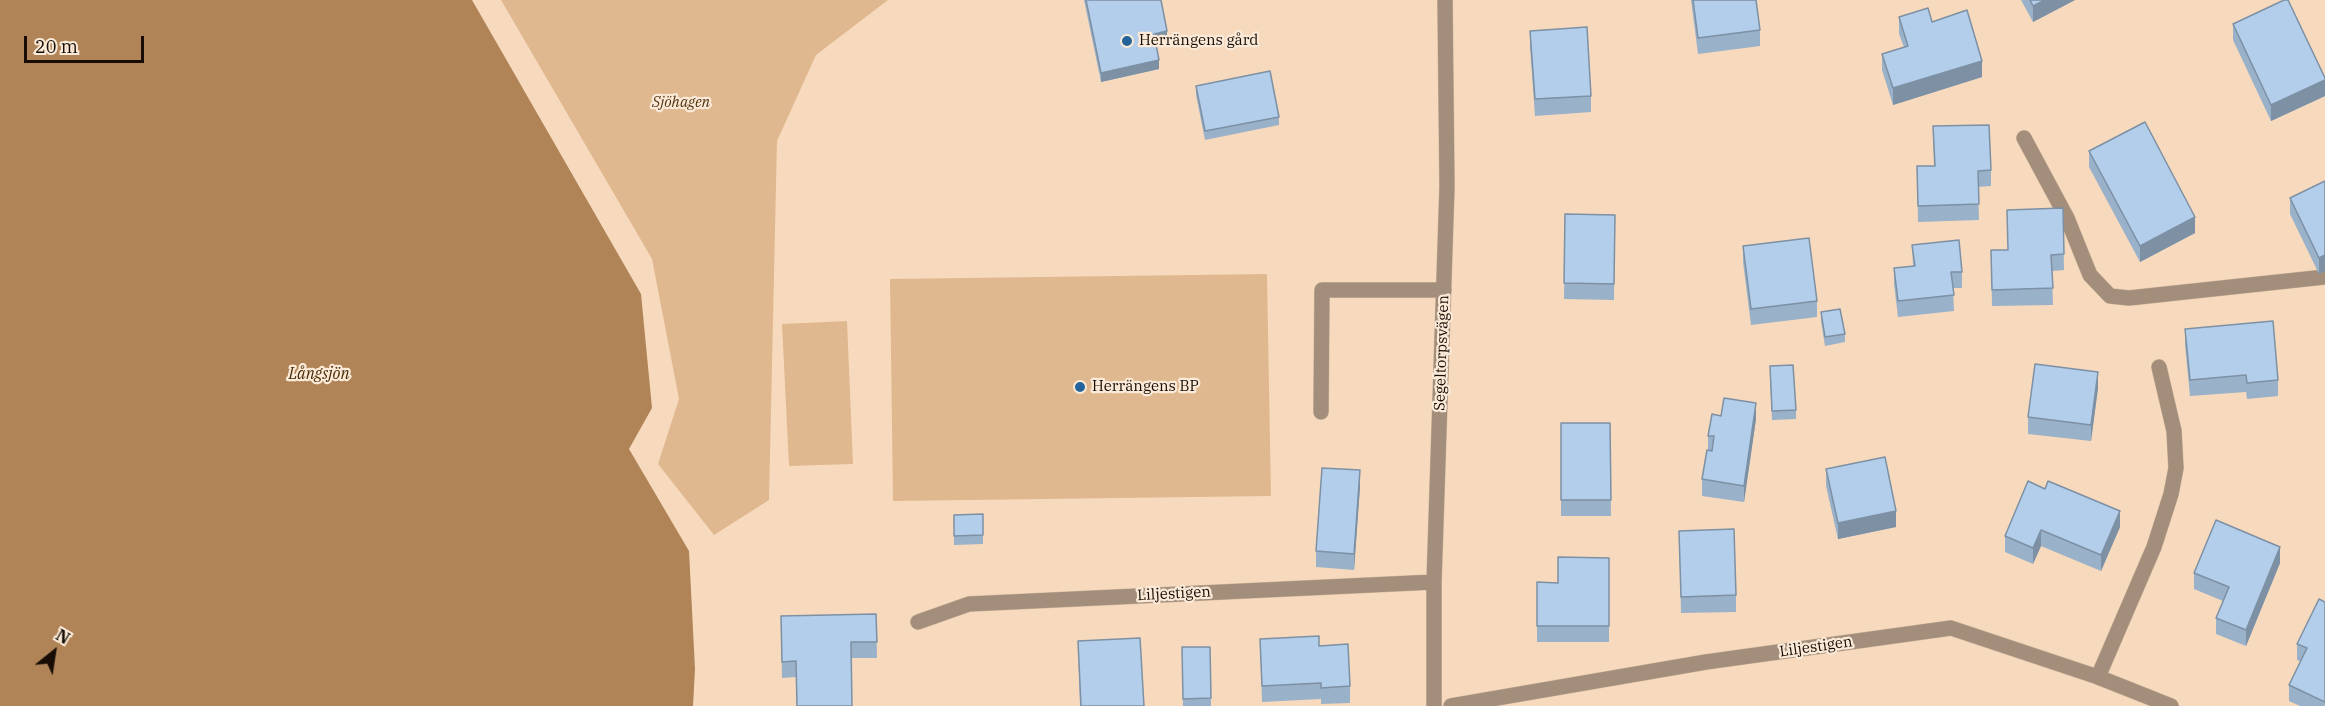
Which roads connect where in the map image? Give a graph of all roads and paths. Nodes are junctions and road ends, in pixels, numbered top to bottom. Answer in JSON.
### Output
{"nodes":[{"id":1,"x":1445,"y":0,"type":"edge"},
{"id":2,"x":2024,"y":138,"type":"dead end"},
{"id":3,"x":2325,"y":277,"type":"edge"},
{"id":4,"x":1444,"y":290,"type":"junction"},
{"id":5,"x":2159,"y":367,"type":"dead end"},
{"id":6,"x":1321,"y":412,"type":"dead end"},
{"id":7,"x":1434,"y":582,"type":"junction"},
{"id":8,"x":918,"y":622,"type":"dead end"},
{"id":9,"x":2098,"y":677,"type":"junction"},
{"id":10,"x":1434,"y":706,"type":"edge"},
{"id":11,"x":1451,"y":706,"type":"edge"},
{"id":12,"x":2171,"y":706,"type":"edge"}],
"edges":[{"from":1,"to":4,"type":"street","name":"Segeltorpsvägen"},
{"from":2,"to":3,"type":"street"},
{"from":4,"to":6,"type":"street"},
{"from":4,"to":7,"type":"street","name":"Segeltorpsvägen"},
{"from":5,"to":9,"type":"street"},
{"from":7,"to":8,"type":"street","name":"Liljestigen"},
{"from":7,"to":10,"type":"street","name":"Segeltorpsvägen"},
{"from":9,"to":11,"type":"street","name":"Liljestigen"},
{"from":9,"to":12,"type":"street","name":"Liljestigen"}]}
